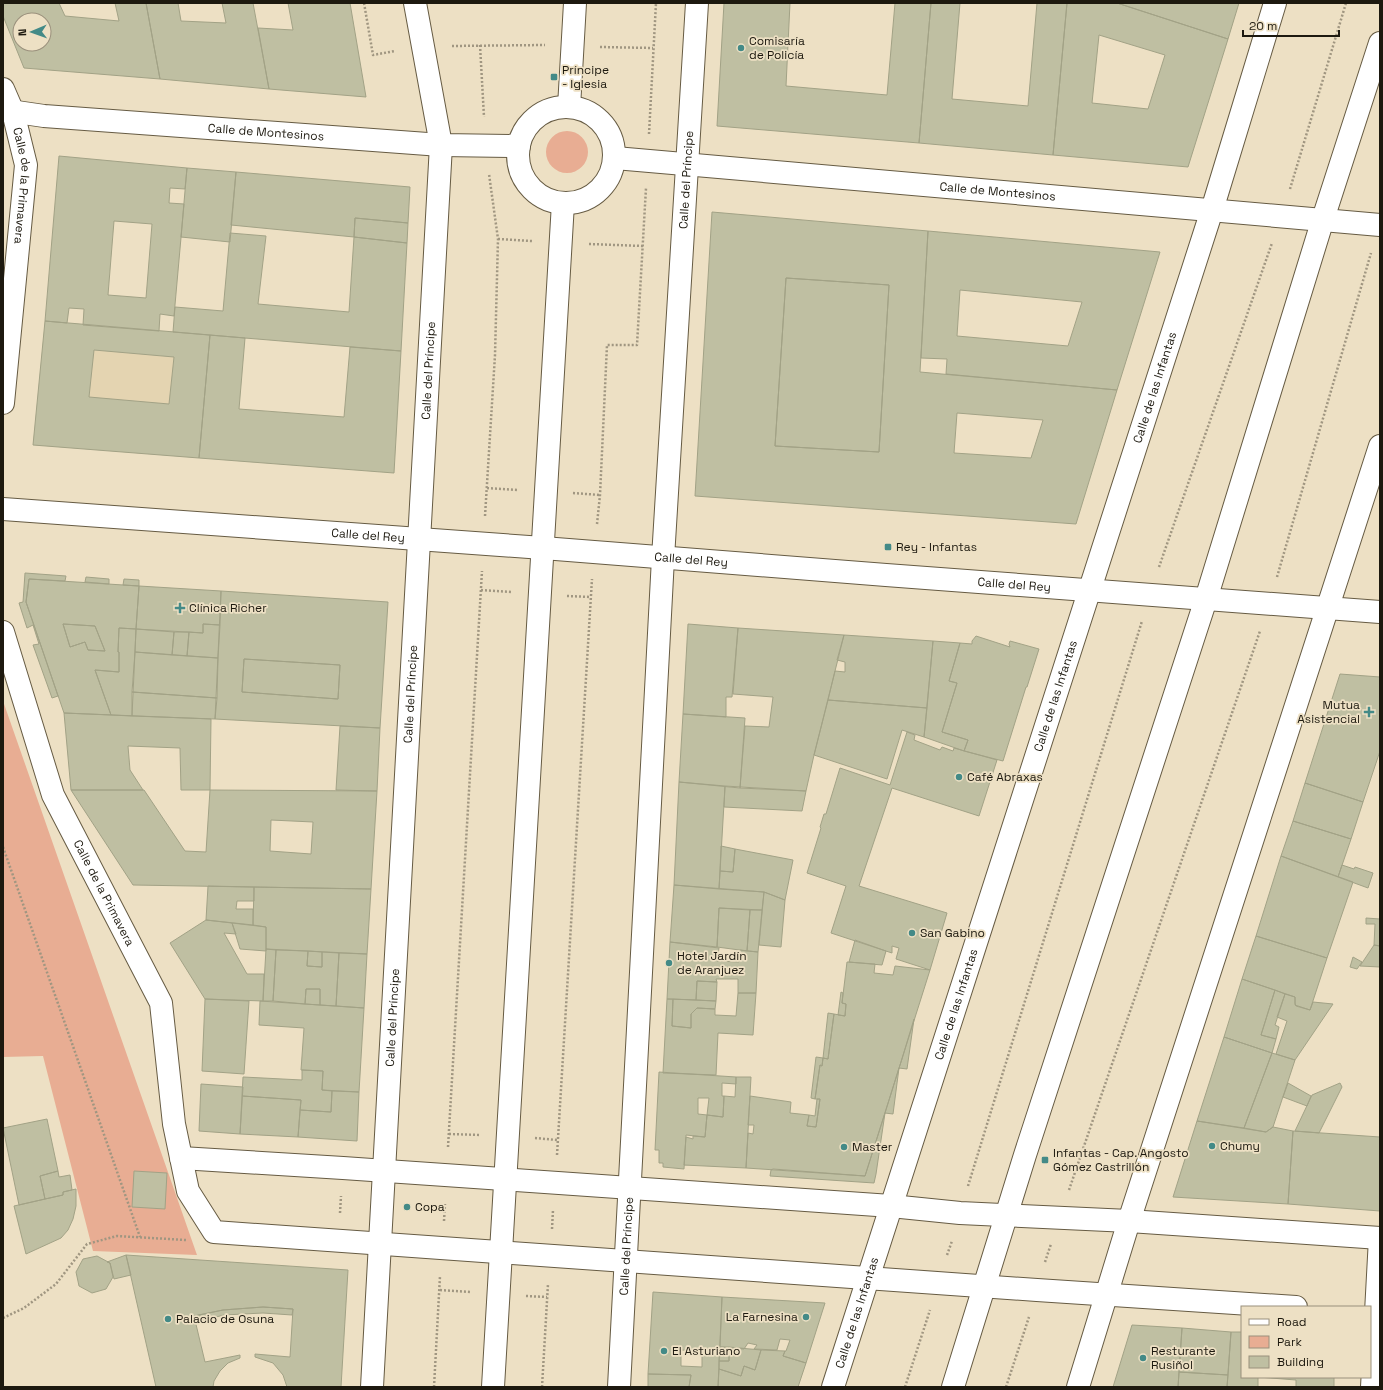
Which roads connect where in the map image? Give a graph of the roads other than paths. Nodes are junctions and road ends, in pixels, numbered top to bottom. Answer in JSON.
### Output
{"nodes":[{"id":1,"x":415,"y":3,"type":"edge"},
{"id":2,"x":575,"y":3,"type":"edge"},
{"id":3,"x":697,"y":3,"type":"edge"},
{"id":4,"x":1274,"y":3,"type":"edge"},
{"id":5,"x":1380,"y":43,"type":"edge"},
{"id":6,"x":3,"y":89,"type":"edge"},
{"id":7,"x":569,"y":107,"type":"junction"},
{"id":8,"x":6,"y":112,"type":"edge"},
{"id":9,"x":441,"y":145,"type":"junction"},
{"id":10,"x":519,"y":146,"type":"junction"},
{"id":11,"x":614,"y":158,"type":"junction"},
{"id":12,"x":687,"y":164,"type":"junction"},
{"id":13,"x":563,"y":203,"type":"junction"},
{"id":14,"x":1212,"y":210,"type":"junction"},
{"id":15,"x":1323,"y":219,"type":"junction"},
{"id":16,"x":1379,"y":225,"type":"edge"},
{"id":17,"x":3,"y":403,"type":"edge"},
{"id":18,"x":1380,"y":446,"type":"edge"},
{"id":19,"x":3,"y":509,"type":"edge"},
{"id":20,"x":419,"y":539,"type":"junction"},
{"id":21,"x":542,"y":548,"type":"junction"},
{"id":22,"x":663,"y":558,"type":"junction"},
{"id":23,"x":1089,"y":590,"type":"junction"},
{"id":24,"x":1206,"y":599,"type":"junction"},
{"id":25,"x":1327,"y":608,"type":"junction"},
{"id":26,"x":1380,"y":612,"type":"edge"},
{"id":27,"x":3,"y":632,"type":"edge"},
{"id":28,"x":181,"y":1158,"type":"junction"},
{"id":29,"x":385,"y":1171,"type":"junction"},
{"id":30,"x":505,"y":1180,"type":"junction"},
{"id":31,"x":630,"y":1189,"type":"junction"},
{"id":32,"x":891,"y":1206,"type":"junction"},
{"id":33,"x":1006,"y":1215,"type":"junction"},
{"id":34,"x":1129,"y":1221,"type":"junction"},
{"id":35,"x":1380,"y":1238,"type":"edge"},
{"id":36,"x":380,"y":1244,"type":"junction"},
{"id":37,"x":501,"y":1252,"type":"junction"},
{"id":38,"x":626,"y":1261,"type":"junction"},
{"id":39,"x":869,"y":1278,"type":"junction"},
{"id":40,"x":984,"y":1286,"type":"junction"},
{"id":41,"x":1107,"y":1294,"type":"junction"},
{"id":42,"x":1281,"y":1306,"type":"edge"},
{"id":43,"x":1375,"y":1312,"type":"edge"},
{"id":44,"x":372,"y":1387,"type":"edge"},
{"id":45,"x":493,"y":1387,"type":"edge"},
{"id":46,"x":619,"y":1387,"type":"edge"},
{"id":47,"x":833,"y":1387,"type":"edge"},
{"id":48,"x":953,"y":1387,"type":"edge"},
{"id":49,"x":1078,"y":1387,"type":"edge"},
{"id":50,"x":1372,"y":1387,"type":"edge"}],
"edges":[{"from":1,"to":9,"type":"street","name":"Calle del Príncipe"},
{"from":2,"to":7,"type":"street"},
{"from":3,"to":12,"type":"street","name":"Calle del Príncipe"},
{"from":4,"to":14,"type":"street","name":"Calle de las Infantas"},
{"from":5,"to":15,"type":"street"},
{"from":6,"to":8,"type":"street","name":"Calle de la Primavera"},
{"from":7,"to":10,"type":"street"},
{"from":7,"to":11,"type":"street"},
{"from":8,"to":9,"type":"street","name":"Calle de Montesinos"},
{"from":8,"to":17,"type":"street","name":"Calle de la Primavera"},
{"from":9,"to":10,"type":"street","name":"Calle de Montesinos"},
{"from":9,"to":20,"type":"street","name":"Calle del Príncipe"},
{"from":10,"to":13,"type":"street"},
{"from":11,"to":12,"type":"street","name":"Calle de Montesinos"},
{"from":11,"to":13,"type":"street"},
{"from":12,"to":14,"type":"street","name":"Calle de Montesinos"},
{"from":12,"to":22,"type":"street","name":"Calle del Príncipe"},
{"from":13,"to":21,"type":"street"},
{"from":14,"to":15,"type":"street","name":"Calle de Montesinos"},
{"from":14,"to":23,"type":"street","name":"Calle de las Infantas"},
{"from":15,"to":16,"type":"street","name":"Calle de Montesinos"},
{"from":15,"to":24,"type":"street"},
{"from":18,"to":25,"type":"street"},
{"from":19,"to":20,"type":"street","name":"Calle del Rey"},
{"from":20,"to":21,"type":"street","name":"Calle del Rey"},
{"from":20,"to":29,"type":"street","name":"Calle del Príncipe"},
{"from":21,"to":22,"type":"street","name":"Calle del Rey"},
{"from":21,"to":30,"type":"street"},
{"from":22,"to":23,"type":"street","name":"Calle del Rey"},
{"from":22,"to":31,"type":"street","name":"Calle del Príncipe"},
{"from":23,"to":24,"type":"street","name":"Calle del Rey"},
{"from":23,"to":32,"type":"street","name":"Calle de las Infantas"},
{"from":24,"to":25,"type":"street","name":"Calle del Rey"},
{"from":24,"to":33,"type":"street"},
{"from":25,"to":26,"type":"street","name":"Calle del Rey"},
{"from":25,"to":34,"type":"street"},
{"from":27,"to":28,"type":"street","name":"Calle de la Primavera"},
{"from":28,"to":29,"type":"street"},
{"from":28,"to":36,"type":"street","name":"Calle de la Primavera"},
{"from":29,"to":30,"type":"street"},
{"from":29,"to":36,"type":"street","name":"Calle del Príncipe"},
{"from":30,"to":31,"type":"street"},
{"from":30,"to":37,"type":"street"},
{"from":31,"to":32,"type":"street"},
{"from":31,"to":38,"type":"street","name":"Calle del Príncipe"},
{"from":32,"to":33,"type":"street"},
{"from":32,"to":39,"type":"street","name":"Calle de las Infantas"},
{"from":33,"to":34,"type":"street"},
{"from":33,"to":40,"type":"street"},
{"from":34,"to":35,"type":"street"},
{"from":34,"to":41,"type":"street"},
{"from":35,"to":43,"type":"street"},
{"from":36,"to":37,"type":"street"},
{"from":36,"to":44,"type":"street","name":"Calle del Príncipe"},
{"from":37,"to":38,"type":"street"},
{"from":37,"to":45,"type":"street"},
{"from":38,"to":39,"type":"street"},
{"from":38,"to":46,"type":"street","name":"Calle del Príncipe"},
{"from":39,"to":40,"type":"street"},
{"from":39,"to":47,"type":"street","name":"Calle de las Infantas"},
{"from":40,"to":41,"type":"street"},
{"from":40,"to":48,"type":"street"},
{"from":41,"to":42,"type":"street"},
{"from":41,"to":49,"type":"street"},
{"from":43,"to":50,"type":"street"}]}
